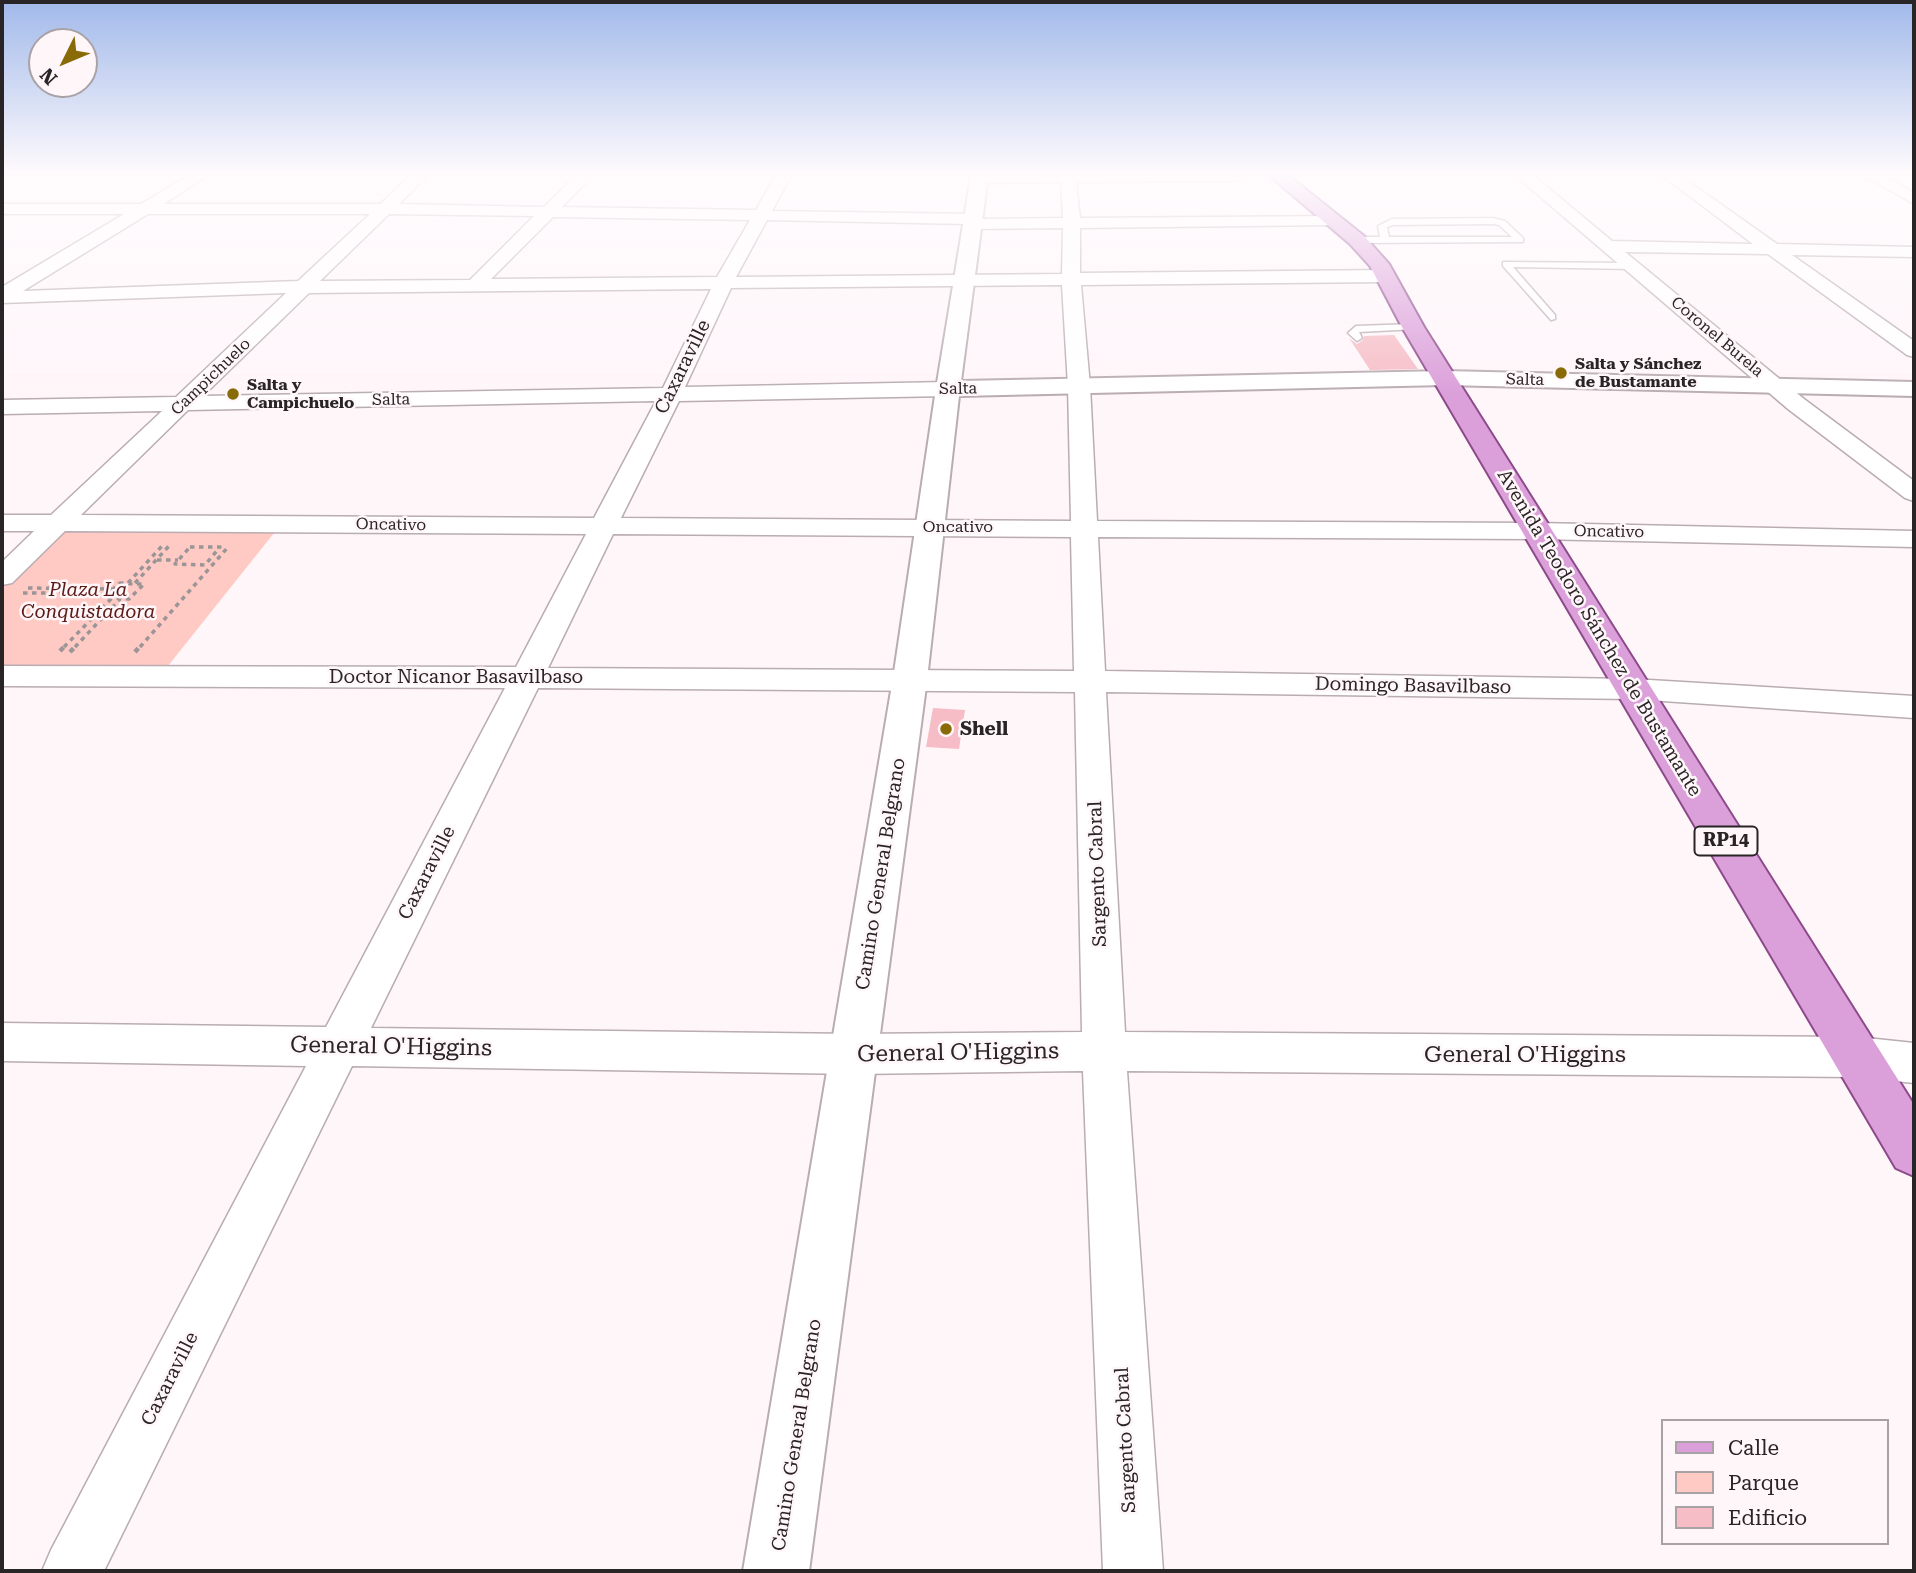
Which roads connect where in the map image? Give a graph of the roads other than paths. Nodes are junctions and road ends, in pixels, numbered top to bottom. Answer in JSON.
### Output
{"nodes":[{"id":1,"x":78,"y":249,"type":"edge"},
{"id":2,"x":343,"y":249,"type":"edge"},
{"id":3,"x":511,"y":249,"type":"edge"},
{"id":4,"x":742,"y":249,"type":"edge"},
{"id":5,"x":971,"y":249,"type":"edge"},
{"id":6,"x":1072,"y":249,"type":"edge"},
{"id":7,"x":1366,"y":249,"type":"edge"},
{"id":8,"x":1614,"y":249,"type":"edge"},
{"id":9,"x":1772,"y":249,"type":"edge"},
{"id":10,"x":1791,"y":249,"type":"edge"},
{"id":11,"x":1914,"y":252,"type":"edge"},
{"id":12,"x":1633,"y":266,"type":"junction"},
{"id":13,"x":1386,"y":276,"type":"junction"},
{"id":14,"x":1071,"y":278,"type":"junction"},
{"id":15,"x":966,"y":280,"type":"junction"},
{"id":16,"x":724,"y":282,"type":"junction"},
{"id":17,"x":475,"y":285,"type":"junction"},
{"id":18,"x":304,"y":287,"type":"junction"},
{"id":19,"x":2,"y":296,"type":"edge"},
{"id":20,"x":1551,"y":317,"type":"dead end"},
{"id":21,"x":1413,"y":327,"type":"junction"},
{"id":22,"x":1357,"y":338,"type":"dead end"},
{"id":23,"x":1914,"y":351,"type":"edge"},
{"id":24,"x":1445,"y":378,"type":"junction"},
{"id":25,"x":1775,"y":385,"type":"junction"},
{"id":26,"x":1079,"y":386,"type":"junction"},
{"id":27,"x":948,"y":389,"type":"junction"},
{"id":28,"x":1914,"y":389,"type":"edge"},
{"id":29,"x":671,"y":394,"type":"junction"},
{"id":30,"x":183,"y":404,"type":"junction"},
{"id":31,"x":2,"y":407,"type":"edge"},
{"id":32,"x":1914,"y":492,"type":"edge"},
{"id":33,"x":2,"y":523,"type":"edge"},
{"id":34,"x":58,"y":524,"type":"junction"},
{"id":35,"x":930,"y":526,"type":"junction"},
{"id":36,"x":603,"y":527,"type":"junction"},
{"id":37,"x":1085,"y":528,"type":"junction"},
{"id":38,"x":1537,"y":531,"type":"junction"},
{"id":39,"x":1914,"y":539,"type":"edge"},
{"id":40,"x":10,"y":586,"type":"edge"},
{"id":41,"x":2,"y":676,"type":"edge"},
{"id":42,"x":526,"y":677,"type":"junction"},
{"id":43,"x":910,"y":679,"type":"junction"},
{"id":44,"x":1089,"y":682,"type":"junction"},
{"id":45,"x":1633,"y":688,"type":"junction"},
{"id":46,"x":1914,"y":707,"type":"edge"},
{"id":47,"x":2,"y":1042,"type":"edge"},
{"id":48,"x":339,"y":1046,"type":"junction"},
{"id":49,"x":1104,"y":1051,"type":"junction"},
{"id":50,"x":854,"y":1054,"type":"junction"},
{"id":51,"x":1857,"y":1057,"type":"junction"},
{"id":52,"x":1914,"y":1063,"type":"edge"},
{"id":53,"x":1914,"y":1151,"type":"edge"},
{"id":54,"x":72,"y":1571,"type":"edge"},
{"id":55,"x":776,"y":1571,"type":"edge"},
{"id":56,"x":1133,"y":1571,"type":"edge"}],
"edges":[{"from":1,"to":19,"type":"street"},
{"from":2,"to":18,"type":"street","name":"Campichuelo"},
{"from":3,"to":17,"type":"street"},
{"from":4,"to":16,"type":"street","name":"Caxaraville"},
{"from":5,"to":15,"type":"street","name":"Camino General Belgrano"},
{"from":6,"to":14,"type":"street","name":"Sargento Cabral"},
{"from":7,"to":13,"type":"main road","name":"Avenida Teodoro Sánchez de Bustamante","number":"RP14"},
{"from":8,"to":12,"type":"street","name":"Coronel Burela"},
{"from":9,"to":23,"type":"street"},
{"from":10,"to":11,"type":"street"},
{"from":12,"to":20,"type":"lane"},
{"from":12,"to":25,"type":"street","name":"Coronel Burela"},
{"from":13,"to":14,"type":"street"},
{"from":13,"to":21,"type":"main road","name":"Avenida Teodoro Sánchez de Bustamante","number":"RP14"},
{"from":14,"to":15,"type":"street"},
{"from":14,"to":26,"type":"street","name":"Sargento Cabral"},
{"from":15,"to":16,"type":"street"},
{"from":15,"to":27,"type":"street","name":"Camino General Belgrano"},
{"from":16,"to":17,"type":"street"},
{"from":16,"to":29,"type":"street","name":"Caxaraville"},
{"from":17,"to":18,"type":"street"},
{"from":18,"to":19,"type":"street"},
{"from":18,"to":30,"type":"street","name":"Campichuelo"},
{"from":21,"to":22,"type":"lane"},
{"from":21,"to":24,"type":"main road","name":"Avenida Teodoro Sánchez de Bustamante","number":"RP14"},
{"from":24,"to":25,"type":"street","name":"Salta"},
{"from":24,"to":26,"type":"street","name":"Salta"},
{"from":24,"to":38,"type":"main road","name":"Avenida Teodoro Sánchez de Bustamante","number":"RP14"},
{"from":25,"to":28,"type":"street","name":"Salta"},
{"from":25,"to":32,"type":"street","name":"Coronel Burela"},
{"from":26,"to":27,"type":"street","name":"Salta"},
{"from":26,"to":37,"type":"street","name":"Sargento Cabral"},
{"from":27,"to":29,"type":"street","name":"Salta"},
{"from":27,"to":35,"type":"street","name":"Camino General Belgrano"},
{"from":29,"to":30,"type":"street","name":"Salta"},
{"from":29,"to":36,"type":"street","name":"Caxaraville"},
{"from":30,"to":31,"type":"street","name":"Salta"},
{"from":30,"to":34,"type":"street","name":"Campichuelo"},
{"from":33,"to":34,"type":"street","name":"Oncativo"},
{"from":34,"to":36,"type":"street","name":"Oncativo"},
{"from":34,"to":40,"type":"street","name":"Campichuelo"},
{"from":35,"to":36,"type":"street","name":"Oncativo"},
{"from":35,"to":37,"type":"street","name":"Oncativo"},
{"from":35,"to":43,"type":"street","name":"Camino General Belgrano"},
{"from":36,"to":42,"type":"street","name":"Caxaraville"},
{"from":37,"to":38,"type":"street","name":"Oncativo"},
{"from":37,"to":44,"type":"street","name":"Sargento Cabral"},
{"from":38,"to":39,"type":"street","name":"Oncativo"},
{"from":38,"to":45,"type":"main road","name":"Avenida Teodoro Sánchez de Bustamante","number":"RP14"},
{"from":41,"to":42,"type":"street","name":"Doctor Nicanor Basavilbaso"},
{"from":42,"to":43,"type":"street","name":"Doctor Nicanor Basavilbaso"},
{"from":42,"to":48,"type":"street","name":"Caxaraville"},
{"from":43,"to":44,"type":"street","name":"Domingo Basavilbaso"},
{"from":43,"to":50,"type":"street","name":"Camino General Belgrano"},
{"from":44,"to":45,"type":"street","name":"Domingo Basavilbaso"},
{"from":44,"to":49,"type":"street","name":"Sargento Cabral"},
{"from":45,"to":46,"type":"street","name":"Domingo Basavilbaso"},
{"from":45,"to":51,"type":"main road","name":"Avenida Teodoro Sánchez de Bustamante","number":"RP14"},
{"from":47,"to":48,"type":"street","name":"General O'Higgins"},
{"from":48,"to":50,"type":"street","name":"General O'Higgins"},
{"from":48,"to":54,"type":"street","name":"Caxaraville"},
{"from":49,"to":50,"type":"street","name":"General O'Higgins"},
{"from":49,"to":51,"type":"street","name":"General O'Higgins"},
{"from":49,"to":56,"type":"street","name":"Sargento Cabral"},
{"from":50,"to":55,"type":"street","name":"Camino General Belgrano"},
{"from":51,"to":52,"type":"street","name":"General O'Higgins"},
{"from":51,"to":53,"type":"main road","name":"Avenida Teodoro Sánchez de Bustamante","number":"RP14"}]}
